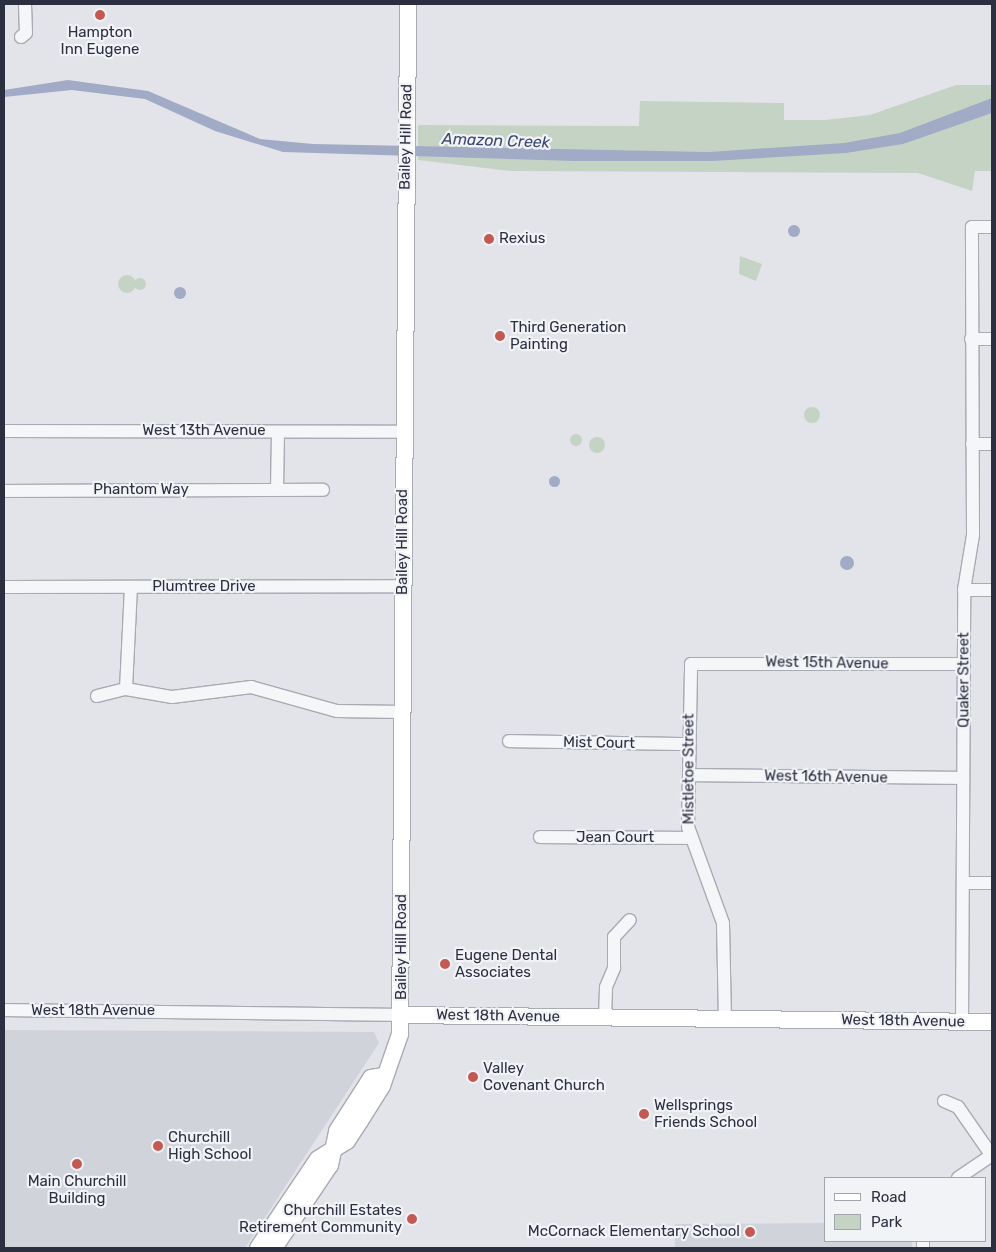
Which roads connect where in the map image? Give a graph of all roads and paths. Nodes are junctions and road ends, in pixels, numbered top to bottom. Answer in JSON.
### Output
{"nodes":[{"id":1,"x":26,"y":4,"type":"edge"},
{"id":2,"x":408,"y":4,"type":"edge"},
{"id":3,"x":21,"y":37,"type":"dead end"},
{"id":4,"x":992,"y":227,"type":"edge"},
{"id":5,"x":971,"y":339,"type":"junction"},
{"id":6,"x":992,"y":339,"type":"edge"},
{"id":7,"x":4,"y":431,"type":"edge"},
{"id":8,"x":278,"y":432,"type":"junction"},
{"id":9,"x":403,"y":432,"type":"junction"},
{"id":10,"x":972,"y":444,"type":"junction"},
{"id":11,"x":992,"y":444,"type":"edge"},
{"id":12,"x":277,"y":490,"type":"junction"},
{"id":13,"x":324,"y":490,"type":"dead end"},
{"id":14,"x":4,"y":491,"type":"edge"},
{"id":15,"x":403,"y":586,"type":"junction"},
{"id":16,"x":4,"y":587,"type":"edge"},
{"id":17,"x":131,"y":587,"type":"junction"},
{"id":18,"x":964,"y":590,"type":"junction"},
{"id":19,"x":992,"y":590,"type":"edge"},
{"id":20,"x":691,"y":664,"type":"joint"},
{"id":21,"x":964,"y":664,"type":"junction"},
{"id":22,"x":126,"y":689,"type":"junction"},
{"id":23,"x":97,"y":696,"type":"dead end"},
{"id":24,"x":402,"y":712,"type":"junction"},
{"id":25,"x":509,"y":741,"type":"dead end"},
{"id":26,"x":689,"y":744,"type":"junction"},
{"id":27,"x":689,"y":775,"type":"junction"},
{"id":28,"x":963,"y":778,"type":"junction"},
{"id":29,"x":540,"y":837,"type":"dead end"},
{"id":30,"x":690,"y":838,"type":"junction"},
{"id":31,"x":963,"y":883,"type":"junction"},
{"id":32,"x":992,"y":883,"type":"edge"},
{"id":33,"x":630,"y":920,"type":"dead end"},
{"id":34,"x":4,"y":1010,"type":"edge"},
{"id":35,"x":401,"y":1015,"type":"junction"},
{"id":36,"x":605,"y":1017,"type":"junction"},
{"id":37,"x":725,"y":1019,"type":"junction"},
{"id":38,"x":962,"y":1022,"type":"junction"},
{"id":39,"x":992,"y":1022,"type":"edge"},
{"id":40,"x":944,"y":1101,"type":"dead end"},
{"id":41,"x":333,"y":1150,"type":"junction"},
{"id":42,"x":992,"y":1156,"type":"edge"},
{"id":43,"x":960,"y":1177,"type":"edge"},
{"id":44,"x":258,"y":1248,"type":"edge"},
{"id":45,"x":274,"y":1248,"type":"edge"}],
"edges":[{"from":1,"to":3,"type":"street"},
{"from":2,"to":9,"type":"main road","name":"Bailey Hill Road"},
{"from":4,"to":5,"type":"street","name":"Quaker Street"},
{"from":5,"to":6,"type":"street"},
{"from":5,"to":10,"type":"street","name":"Quaker Street"},
{"from":7,"to":8,"type":"street","name":"West 13th Avenue"},
{"from":8,"to":9,"type":"street","name":"West 13th Avenue"},
{"from":8,"to":12,"type":"street"},
{"from":9,"to":15,"type":"main road","name":"Bailey Hill Road"},
{"from":10,"to":11,"type":"street"},
{"from":10,"to":18,"type":"street","name":"Quaker Street"},
{"from":12,"to":13,"type":"street","name":"Phantom Way"},
{"from":12,"to":14,"type":"street","name":"Phantom Way"},
{"from":15,"to":17,"type":"street","name":"Plumtree Drive"},
{"from":15,"to":24,"type":"main road","name":"Bailey Hill Road"},
{"from":16,"to":17,"type":"street","name":"Plumtree Drive"},
{"from":17,"to":22,"type":"street"},
{"from":18,"to":19,"type":"street"},
{"from":18,"to":21,"type":"street","name":"Quaker Street"},
{"from":20,"to":21,"type":"street","name":"West 15th Avenue"},
{"from":20,"to":26,"type":"street","name":"Mistletoe Street"},
{"from":21,"to":28,"type":"street","name":"Quaker Street"},
{"from":22,"to":23,"type":"street"},
{"from":22,"to":24,"type":"street"},
{"from":24,"to":35,"type":"main road","name":"Bailey Hill Road"},
{"from":25,"to":26,"type":"street","name":"Mist Court"},
{"from":26,"to":27,"type":"street","name":"Mistletoe Street"},
{"from":27,"to":28,"type":"street","name":"West 16th Avenue"},
{"from":27,"to":30,"type":"street","name":"Mistletoe Street"},
{"from":28,"to":31,"type":"street","name":"Quaker Street"},
{"from":29,"to":30,"type":"street","name":"Jean Court"},
{"from":30,"to":37,"type":"street","name":"Mistletoe Street"},
{"from":31,"to":32,"type":"street"},
{"from":31,"to":38,"type":"street","name":"Quaker Street"},
{"from":33,"to":36,"type":"street"},
{"from":34,"to":35,"type":"street","name":"West 18th Avenue"},
{"from":35,"to":36,"type":"main road","name":"West 18th Avenue"},
{"from":35,"to":41,"type":"main road","name":"Bailey Hill Road"},
{"from":36,"to":37,"type":"main road","name":"West 18th Avenue"},
{"from":37,"to":38,"type":"main road","name":"West 18th Avenue"},
{"from":38,"to":39,"type":"main road","name":"West 18th Avenue"},
{"from":40,"to":42,"type":"street"},
{"from":41,"to":44,"type":"main road"},
{"from":41,"to":45,"type":"main road","name":"Bailey Hill Road"},
{"from":42,"to":43,"type":"street"}]}
